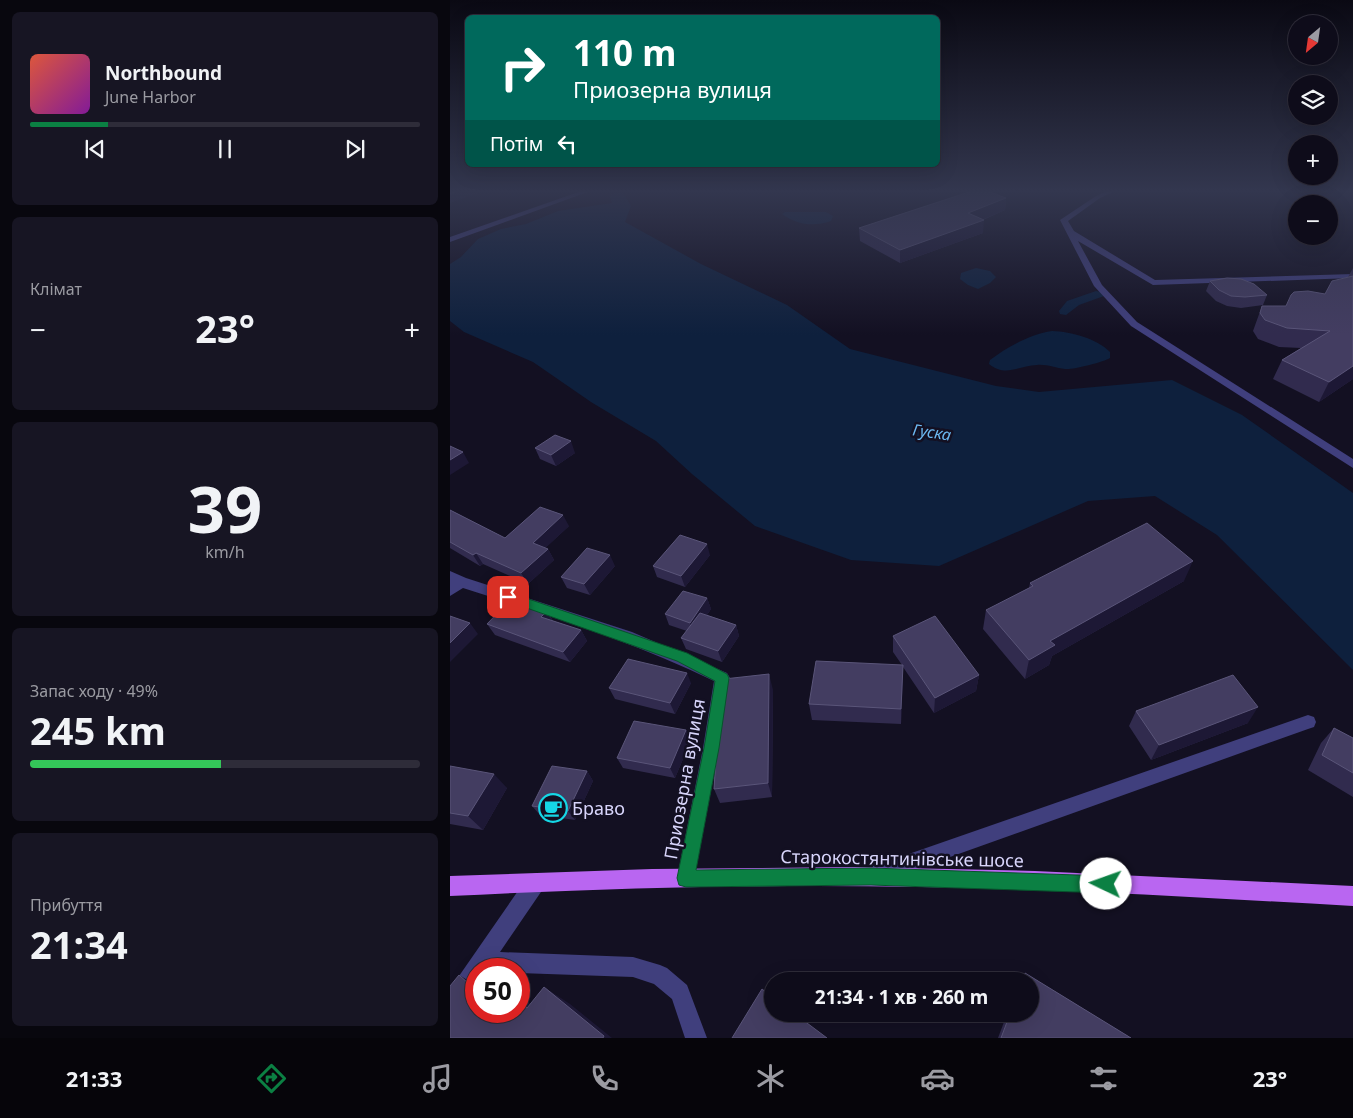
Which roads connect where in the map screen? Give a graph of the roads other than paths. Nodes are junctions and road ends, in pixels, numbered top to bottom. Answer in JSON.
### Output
{"nodes":[{"id":1,"x":1073,"y":238,"type":"edge"},
{"id":2,"x":1078,"y":238,"type":"edge"},
{"id":3,"x":1353,"y":276,"type":"edge"},
{"id":4,"x":1353,"y":464,"type":"edge"},
{"id":5,"x":454,"y":583,"type":"edge"},
{"id":6,"x":1308,"y":722,"type":"dead end"},
{"id":7,"x":871,"y":877,"type":"junction"},
{"id":8,"x":686,"y":878,"type":"junction"},
{"id":9,"x":536,"y":882,"type":"junction"},
{"id":10,"x":450,"y":886,"type":"edge"},
{"id":11,"x":1353,"y":896,"type":"edge"},
{"id":12,"x":484,"y":958,"type":"edge"},
{"id":13,"x":530,"y":967,"type":"edge"},
{"id":14,"x":465,"y":986,"type":"edge"},
{"id":15,"x":450,"y":1007,"type":"edge"},
{"id":16,"x":696,"y":1038,"type":"edge"}],
"edges":[{"from":1,"to":4,"type":"street"},
{"from":2,"to":3,"type":"street"},
{"from":5,"to":8,"type":"street","name":"Приозерна вулиця"},
{"from":6,"to":7,"type":"street"},
{"from":7,"to":8,"type":"main road","name":"Старокостянтинівське шосе"},
{"from":7,"to":11,"type":"main road","name":"Старокостянтинівське шосе"},
{"from":8,"to":9,"type":"main road","name":"Старокостянтинівське шосе"},
{"from":9,"to":10,"type":"main road","name":"Старокостянтинівське шосе"},
{"from":9,"to":12,"type":"street"},
{"from":13,"to":16,"type":"street"},
{"from":14,"to":15,"type":"street"}]}
